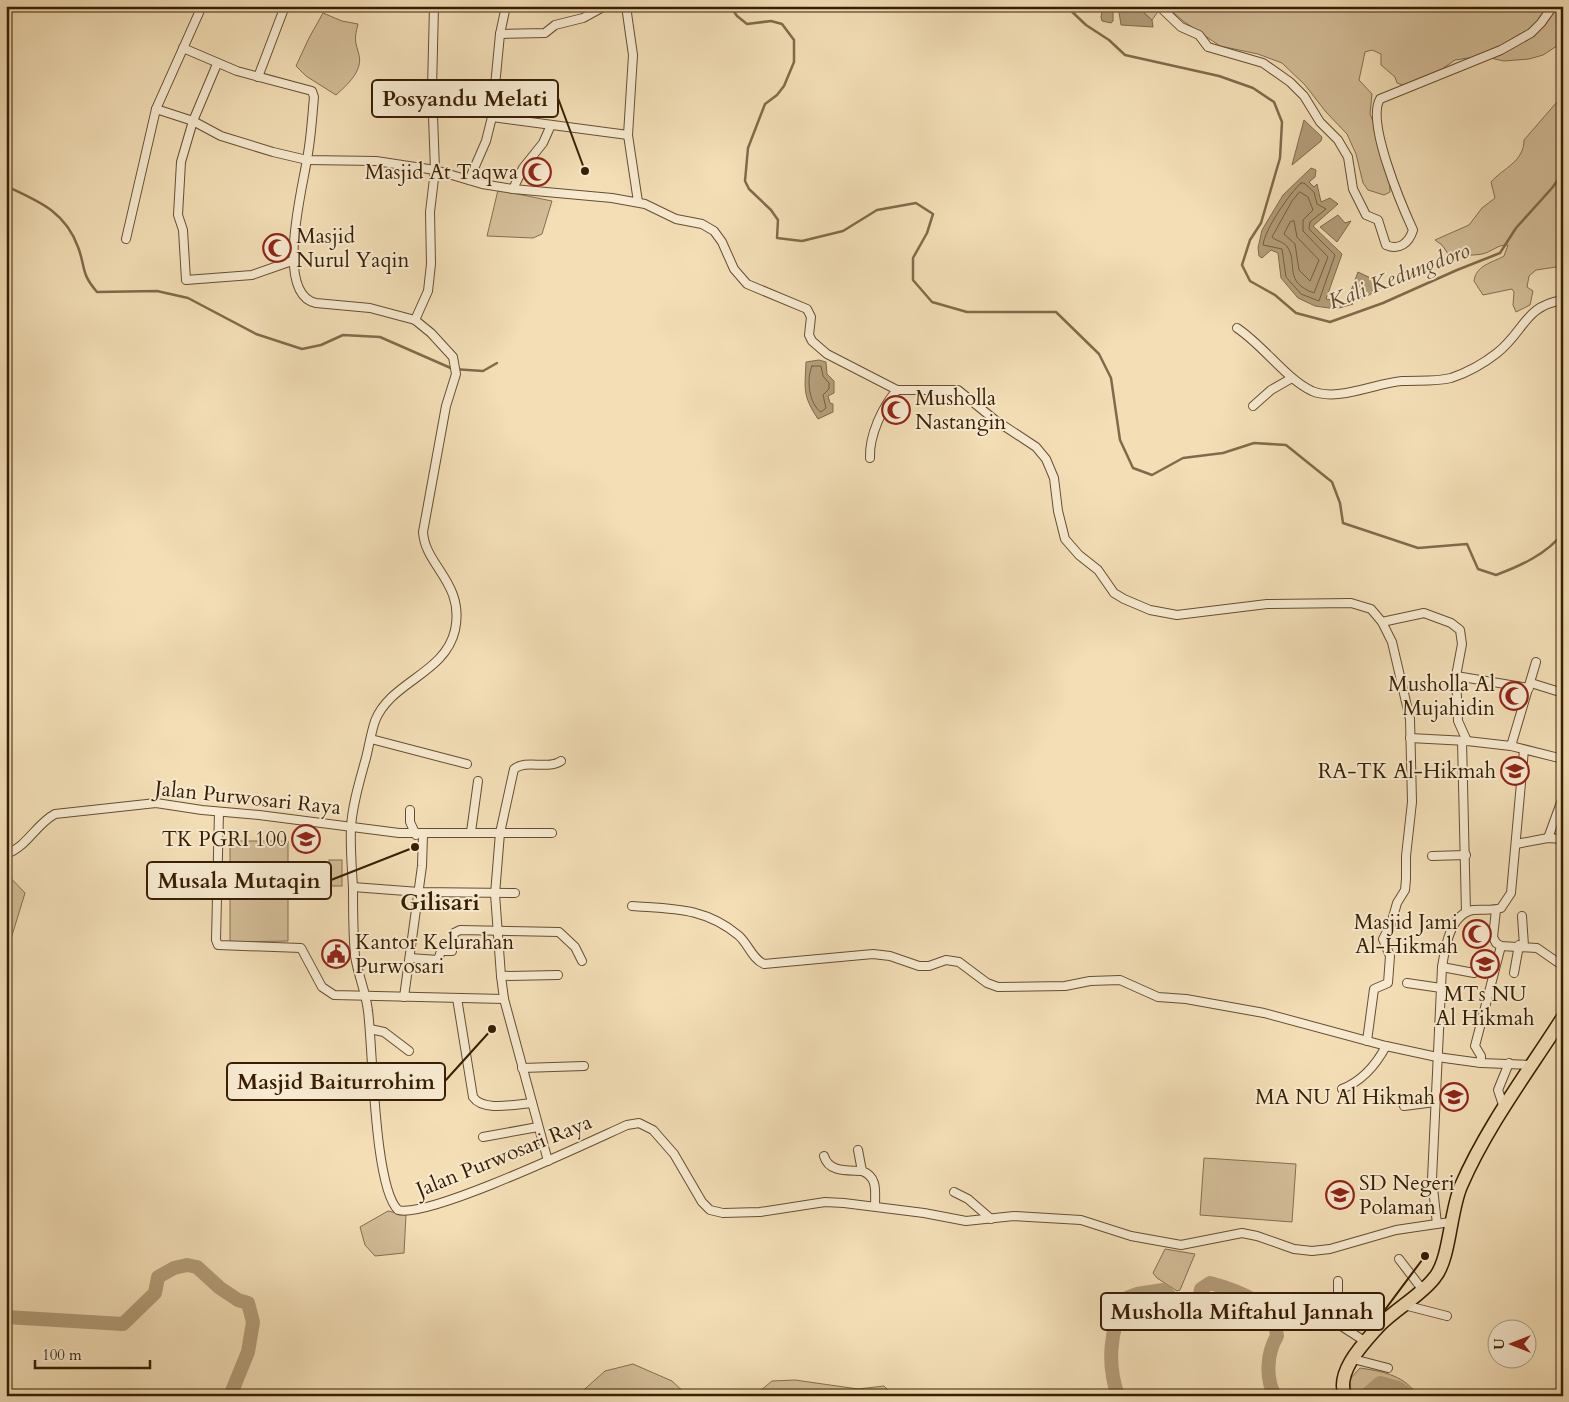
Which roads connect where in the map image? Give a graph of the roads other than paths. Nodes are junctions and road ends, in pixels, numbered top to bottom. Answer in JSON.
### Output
{"nodes":[{"id":1,"x":202,"y":6,"type":"edge"},
{"id":2,"x":286,"y":6,"type":"edge"},
{"id":3,"x":434,"y":6,"type":"edge"},
{"id":4,"x":506,"y":6,"type":"edge"},
{"id":5,"x":604,"y":6,"type":"edge"},
{"id":6,"x":626,"y":6,"type":"edge"},
{"id":7,"x":1159,"y":6,"type":"edge"},
{"id":8,"x":1554,"y":6,"type":"edge"},
{"id":9,"x":500,"y":34,"type":"junction"},
{"id":10,"x":183,"y":48,"type":"junction"},
{"id":11,"x":217,"y":64,"type":"junction"},
{"id":12,"x":258,"y":77,"type":"junction"},
{"id":13,"x":156,"y":109,"type":"junction"},
{"id":14,"x":492,"y":117,"type":"junction"},
{"id":15,"x":193,"y":121,"type":"junction"},
{"id":16,"x":550,"y":125,"type":"junction"},
{"id":17,"x":628,"y":135,"type":"junction"},
{"id":18,"x":307,"y":160,"type":"junction"},
{"id":19,"x":434,"y":170,"type":"junction"},
{"id":20,"x":469,"y":180,"type":"junction"},
{"id":21,"x":512,"y":189,"type":"junction"},
{"id":22,"x":638,"y":202,"type":"junction"},
{"id":23,"x":126,"y":239,"type":"dead end"},
{"id":24,"x":292,"y":262,"type":"junction"},
{"id":25,"x":1563,"y":300,"type":"edge"},
{"id":26,"x":415,"y":320,"type":"junction"},
{"id":27,"x":1237,"y":328,"type":"dead end"},
{"id":28,"x":1292,"y":378,"type":"junction"},
{"id":29,"x":897,"y":390,"type":"junction"},
{"id":30,"x":1253,"y":406,"type":"dead end"},
{"id":31,"x":870,"y":458,"type":"dead end"},
{"id":32,"x":1382,"y":622,"type":"junction"},
{"id":33,"x":1536,"y":662,"type":"dead end"},
{"id":34,"x":1456,"y":676,"type":"junction"},
{"id":35,"x":1530,"y":686,"type":"junction"},
{"id":36,"x":1563,"y":693,"type":"edge"},
{"id":37,"x":1410,"y":738,"type":"junction"},
{"id":38,"x":371,"y":739,"type":"junction"},
{"id":39,"x":1464,"y":741,"type":"junction"},
{"id":40,"x":1511,"y":746,"type":"junction"},
{"id":41,"x":1524,"y":750,"type":"junction"},
{"id":42,"x":1563,"y":759,"type":"edge"},
{"id":43,"x":561,"y":761,"type":"dead end"},
{"id":44,"x":468,"y":764,"type":"dead end"},
{"id":45,"x":478,"y":781,"type":"dead end"},
{"id":46,"x":1563,"y":797,"type":"edge"},
{"id":47,"x":410,"y":810,"type":"dead end"},
{"id":48,"x":219,"y":812,"type":"junction"},
{"id":49,"x":351,"y":827,"type":"junction"},
{"id":50,"x":471,"y":832,"type":"junction"},
{"id":51,"x":500,"y":833,"type":"junction"},
{"id":52,"x":552,"y":833,"type":"dead end"},
{"id":53,"x":420,"y":835,"type":"junction"},
{"id":54,"x":1548,"y":838,"type":"junction"},
{"id":55,"x":1563,"y":839,"type":"edge"},
{"id":56,"x":1516,"y":844,"type":"junction"},
{"id":57,"x":6,"y":854,"type":"edge"},
{"id":58,"x":1466,"y":855,"type":"junction"},
{"id":59,"x":1432,"y":856,"type":"dead end"},
{"id":60,"x":353,"y":887,"type":"junction"},
{"id":61,"x":419,"y":892,"type":"junction"},
{"id":62,"x":515,"y":893,"type":"dead end"},
{"id":63,"x":496,"y":894,"type":"junction"},
{"id":64,"x":632,"y":906,"type":"dead end"},
{"id":65,"x":1496,"y":910,"type":"junction"},
{"id":66,"x":1466,"y":912,"type":"junction"},
{"id":67,"x":1522,"y":916,"type":"dead end"},
{"id":68,"x":498,"y":932,"type":"junction"},
{"id":69,"x":1502,"y":946,"type":"junction"},
{"id":70,"x":1522,"y":946,"type":"junction"},
{"id":71,"x":410,"y":958,"type":"junction"},
{"id":72,"x":582,"y":961,"type":"dead end"},
{"id":73,"x":1563,"y":966,"type":"edge"},
{"id":74,"x":1442,"y":967,"type":"junction"},
{"id":75,"x":1474,"y":973,"type":"dead end"},
{"id":76,"x":1514,"y":973,"type":"dead end"},
{"id":77,"x":558,"y":975,"type":"dead end"},
{"id":78,"x":501,"y":976,"type":"junction"},
{"id":79,"x":1407,"y":983,"type":"dead end"},
{"id":80,"x":1441,"y":988,"type":"junction"},
{"id":81,"x":365,"y":997,"type":"junction"},
{"id":82,"x":404,"y":997,"type":"junction"},
{"id":83,"x":457,"y":998,"type":"junction"},
{"id":84,"x":504,"y":999,"type":"junction"},
{"id":85,"x":1563,"y":1017,"type":"edge"},
{"id":86,"x":370,"y":1029,"type":"junction"},
{"id":87,"x":1367,"y":1041,"type":"junction"},
{"id":88,"x":1386,"y":1046,"type":"junction"},
{"id":89,"x":409,"y":1051,"type":"dead end"},
{"id":90,"x":1437,"y":1057,"type":"junction"},
{"id":91,"x":1481,"y":1063,"type":"junction"},
{"id":92,"x":1509,"y":1063,"type":"junction"},
{"id":93,"x":1532,"y":1065,"type":"junction"},
{"id":94,"x":584,"y":1066,"type":"dead end"},
{"id":95,"x":522,"y":1068,"type":"junction"},
{"id":96,"x":1342,"y":1089,"type":"dead end"},
{"id":97,"x":1435,"y":1102,"type":"junction"},
{"id":98,"x":532,"y":1103,"type":"junction"},
{"id":99,"x":1404,"y":1106,"type":"dead end"},
{"id":100,"x":1504,"y":1108,"type":"junction"},
{"id":101,"x":538,"y":1126,"type":"junction"},
{"id":102,"x":483,"y":1137,"type":"dead end"},
{"id":103,"x":858,"y":1150,"type":"dead end"},
{"id":104,"x":824,"y":1156,"type":"dead end"},
{"id":105,"x":548,"y":1161,"type":"junction"},
{"id":106,"x":862,"y":1171,"type":"junction"},
{"id":107,"x":954,"y":1192,"type":"dead end"},
{"id":108,"x":875,"y":1206,"type":"junction"},
{"id":109,"x":991,"y":1219,"type":"junction"},
{"id":110,"x":1450,"y":1222,"type":"junction"},
{"id":111,"x":1437,"y":1224,"type":"junction"},
{"id":112,"x":1399,"y":1259,"type":"dead end"},
{"id":113,"x":1338,"y":1281,"type":"dead end"},
{"id":114,"x":1429,"y":1283,"type":"junction"},
{"id":115,"x":1402,"y":1304,"type":"junction"},
{"id":116,"x":1448,"y":1316,"type":"dead end"},
{"id":117,"x":1366,"y":1342,"type":"junction"},
{"id":118,"x":1353,"y":1359,"type":"junction"},
{"id":119,"x":1388,"y":1368,"type":"dead end"},
{"id":120,"x":1344,"y":1396,"type":"edge"}],
"edges":[{"from":1,"to":10,"type":"street"},
{"from":2,"to":12,"type":"street"},
{"from":3,"to":19,"type":"street"},
{"from":4,"to":9,"type":"street"},
{"from":5,"to":9,"type":"street"},
{"from":6,"to":17,"type":"street"},
{"from":7,"to":8,"type":"street"},
{"from":9,"to":14,"type":"street"},
{"from":10,"to":11,"type":"street"},
{"from":10,"to":13,"type":"street"},
{"from":11,"to":12,"type":"street"},
{"from":11,"to":15,"type":"street"},
{"from":12,"to":18,"type":"street"},
{"from":13,"to":15,"type":"street"},
{"from":13,"to":23,"type":"street"},
{"from":14,"to":16,"type":"street"},
{"from":14,"to":20,"type":"street"},
{"from":15,"to":18,"type":"street"},
{"from":15,"to":24,"type":"street"},
{"from":16,"to":17,"type":"street"},
{"from":16,"to":21,"type":"street"},
{"from":17,"to":22,"type":"street"},
{"from":18,"to":19,"type":"street"},
{"from":18,"to":24,"type":"street"},
{"from":19,"to":20,"type":"street"},
{"from":19,"to":26,"type":"street"},
{"from":20,"to":21,"type":"street"},
{"from":21,"to":22,"type":"street"},
{"from":22,"to":29,"type":"street"},
{"from":24,"to":26,"type":"street"},
{"from":25,"to":28,"type":"street"},
{"from":26,"to":38,"type":"street"},
{"from":27,"to":28,"type":"street"},
{"from":28,"to":30,"type":"street"},
{"from":29,"to":31,"type":"street"},
{"from":29,"to":32,"type":"street"},
{"from":32,"to":34,"type":"street"},
{"from":32,"to":37,"type":"street"},
{"from":33,"to":35,"type":"street"},
{"from":34,"to":35,"type":"street"},
{"from":34,"to":39,"type":"street"},
{"from":35,"to":36,"type":"street"},
{"from":35,"to":40,"type":"street"},
{"from":37,"to":39,"type":"street"},
{"from":37,"to":87,"type":"street"},
{"from":38,"to":44,"type":"street"},
{"from":38,"to":49,"type":"street"},
{"from":39,"to":40,"type":"street"},
{"from":39,"to":58,"type":"street"},
{"from":40,"to":41,"type":"street"},
{"from":41,"to":42,"type":"street"},
{"from":41,"to":56,"type":"street"},
{"from":43,"to":51,"type":"street"},
{"from":45,"to":50,"type":"street"},
{"from":46,"to":54,"type":"street"},
{"from":47,"to":53,"type":"street"},
{"from":48,"to":49,"type":"street","name":"Jalan Purwosari Raya"},
{"from":48,"to":57,"type":"street","name":"Jalan Purwosari Raya"},
{"from":48,"to":81,"type":"street"},
{"from":49,"to":53,"type":"street"},
{"from":49,"to":60,"type":"street","name":"Jalan Purwosari Raya"},
{"from":50,"to":51,"type":"street"},
{"from":50,"to":53,"type":"street"},
{"from":51,"to":52,"type":"street"},
{"from":51,"to":63,"type":"street"},
{"from":53,"to":61,"type":"street"},
{"from":54,"to":55,"type":"street"},
{"from":54,"to":56,"type":"street"},
{"from":56,"to":65,"type":"street"},
{"from":58,"to":59,"type":"street"},
{"from":58,"to":66,"type":"street"},
{"from":60,"to":61,"type":"street"},
{"from":60,"to":81,"type":"street","name":"Jalan Purwosari Raya"},
{"from":61,"to":63,"type":"street"},
{"from":61,"to":71,"type":"street"},
{"from":62,"to":63,"type":"street"},
{"from":63,"to":68,"type":"street"},
{"from":64,"to":87,"type":"street"},
{"from":65,"to":66,"type":"street"},
{"from":65,"to":69,"type":"street"},
{"from":66,"to":74,"type":"street"},
{"from":67,"to":70,"type":"street"},
{"from":68,"to":71,"type":"street"},
{"from":68,"to":72,"type":"street"},
{"from":68,"to":78,"type":"street"},
{"from":69,"to":70,"type":"street"},
{"from":69,"to":91,"type":"street"},
{"from":70,"to":73,"type":"street"},
{"from":70,"to":76,"type":"street"},
{"from":71,"to":82,"type":"street"},
{"from":74,"to":75,"type":"street"},
{"from":74,"to":80,"type":"street"},
{"from":77,"to":78,"type":"street"},
{"from":78,"to":84,"type":"street"},
{"from":79,"to":80,"type":"street"},
{"from":80,"to":90,"type":"street"},
{"from":81,"to":82,"type":"street"},
{"from":81,"to":86,"type":"street","name":"Jalan Purwosari Raya"},
{"from":82,"to":83,"type":"street"},
{"from":83,"to":84,"type":"street"},
{"from":83,"to":98,"type":"street"},
{"from":84,"to":95,"type":"street"},
{"from":85,"to":93,"type":"main road"},
{"from":86,"to":89,"type":"street"},
{"from":86,"to":105,"type":"street","name":"Jalan Purwosari Raya"},
{"from":87,"to":88,"type":"street"},
{"from":88,"to":90,"type":"street"},
{"from":88,"to":96,"type":"street"},
{"from":90,"to":91,"type":"street"},
{"from":90,"to":97,"type":"street"},
{"from":91,"to":92,"type":"street"},
{"from":92,"to":93,"type":"street"},
{"from":92,"to":100,"type":"street"},
{"from":93,"to":100,"type":"main road"},
{"from":94,"to":95,"type":"street"},
{"from":95,"to":98,"type":"street"},
{"from":97,"to":99,"type":"street"},
{"from":97,"to":111,"type":"street"},
{"from":98,"to":101,"type":"street"},
{"from":100,"to":110,"type":"main road"},
{"from":101,"to":102,"type":"street"},
{"from":101,"to":105,"type":"street"},
{"from":103,"to":106,"type":"street"},
{"from":104,"to":106,"type":"street"},
{"from":105,"to":108,"type":"street","name":"Jalan Purwosari Raya"},
{"from":106,"to":108,"type":"street"},
{"from":107,"to":109,"type":"street"},
{"from":108,"to":109,"type":"street"},
{"from":109,"to":111,"type":"street"},
{"from":110,"to":111,"type":"street"},
{"from":110,"to":114,"type":"main road"},
{"from":112,"to":114,"type":"street"},
{"from":113,"to":117,"type":"street"},
{"from":114,"to":115,"type":"main road"},
{"from":115,"to":116,"type":"street"},
{"from":115,"to":117,"type":"main road"},
{"from":117,"to":118,"type":"main road"},
{"from":118,"to":119,"type":"street"},
{"from":118,"to":120,"type":"main road"}]}
